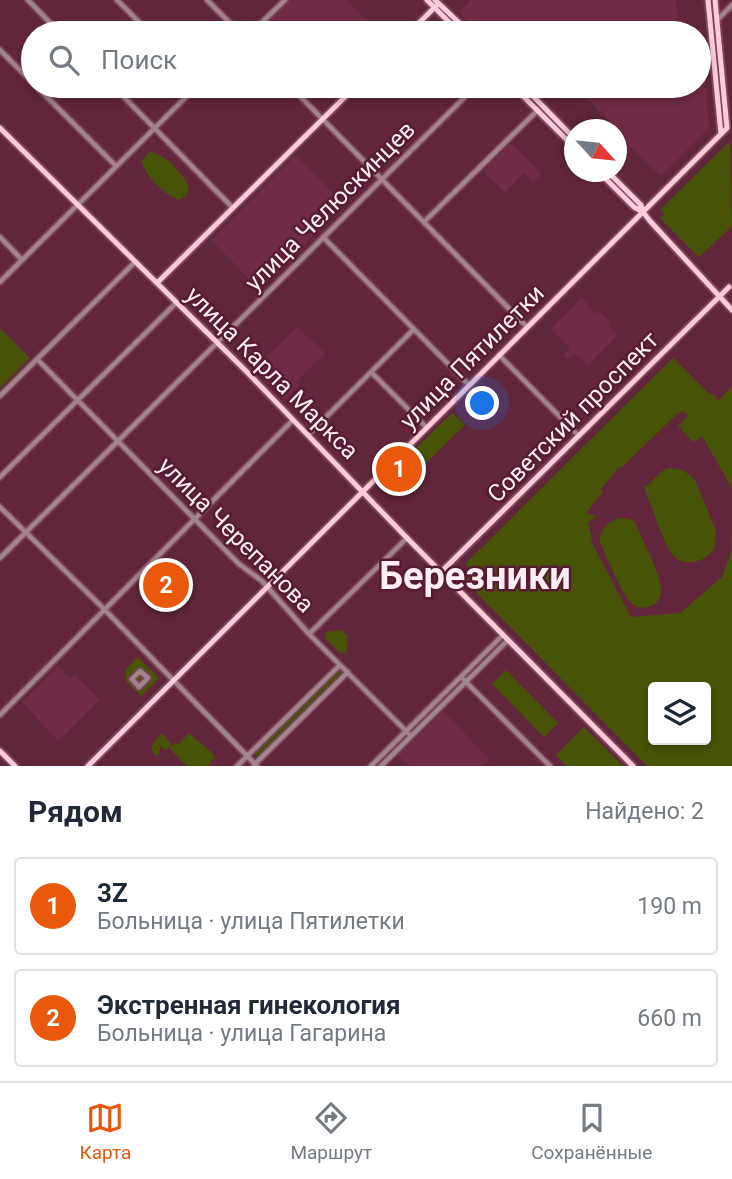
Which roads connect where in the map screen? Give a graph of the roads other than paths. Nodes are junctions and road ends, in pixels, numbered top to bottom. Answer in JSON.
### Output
{"nodes":[{"id":1,"x":28,"y":0,"type":"edge"},
{"id":2,"x":117,"y":0,"type":"edge"},
{"id":3,"x":207,"y":0,"type":"edge"},
{"id":4,"x":285,"y":0,"type":"edge"},
{"id":5,"x":427,"y":0,"type":"edge"},
{"id":6,"x":708,"y":0,"type":"edge"},
{"id":7,"x":715,"y":0,"type":"edge"},
{"id":8,"x":436,"y":4,"type":"edge"},
{"id":9,"x":732,"y":5,"type":"edge"},
{"id":10,"x":717,"y":20,"type":"junction"},
{"id":11,"x":49,"y":21,"type":"edge"},
{"id":12,"x":138,"y":21,"type":"edge"},
{"id":13,"x":228,"y":21,"type":"edge"},
{"id":14,"x":263,"y":21,"type":"edge"},
{"id":15,"x":420,"y":21,"type":"edge"},
{"id":16,"x":450,"y":21,"type":"edge"},
{"id":17,"x":456,"y":21,"type":"edge"},
{"id":18,"x":711,"y":21,"type":"edge"},
{"id":19,"x":711,"y":22,"type":"edge"},
{"id":20,"x":0,"y":50,"type":"edge"},
{"id":21,"x":21,"y":70,"type":"edge"},
{"id":22,"x":718,"y":73,"type":"junction"},
{"id":23,"x":49,"y":98,"type":"edge"},
{"id":24,"x":125,"y":98,"type":"edge"},
{"id":25,"x":185,"y":98,"type":"edge"},
{"id":26,"x":302,"y":98,"type":"edge"},
{"id":27,"x":344,"y":98,"type":"edge"},
{"id":28,"x":464,"y":98,"type":"edge"},
{"id":29,"x":526,"y":98,"type":"edge"},
{"id":30,"x":535,"y":98,"type":"edge"},
{"id":31,"x":538,"y":110,"type":"junction"},
{"id":32,"x":322,"y":119,"type":"junction"},
{"id":33,"x":732,"y":123,"type":"edge"},
{"id":34,"x":564,"y":127,"type":"edge"},
{"id":35,"x":0,"y":128,"type":"edge"},
{"id":36,"x":154,"y":128,"type":"junction"},
{"id":37,"x":727,"y":128,"type":"junction"},
{"id":38,"x":721,"y":134,"type":"junction"},
{"id":39,"x":564,"y":136,"type":"edge"},
{"id":40,"x":116,"y":166,"type":"junction"},
{"id":41,"x":381,"y":179,"type":"junction"},
{"id":42,"x":609,"y":182,"type":"edge"},
{"id":43,"x":618,"y":182,"type":"edge"},
{"id":44,"x":77,"y":205,"type":"junction"},
{"id":45,"x":233,"y":208,"type":"junction"},
{"id":46,"x":643,"y":212,"type":"junction"},
{"id":47,"x":424,"y":222,"type":"junction"},
{"id":48,"x":0,"y":237,"type":"edge"},
{"id":49,"x":323,"y":237,"type":"junction"},
{"id":50,"x":22,"y":260,"type":"junction"},
{"id":51,"x":135,"y":262,"type":"junction"},
{"id":52,"x":706,"y":280,"type":"junction"},
{"id":53,"x":0,"y":282,"type":"edge"},
{"id":54,"x":157,"y":284,"type":"junction"},
{"id":55,"x":730,"y":287,"type":"edge"},
{"id":56,"x":720,"y":296,"type":"junction"},
{"id":57,"x":176,"y":303,"type":"junction"},
{"id":58,"x":732,"y":310,"type":"edge"},
{"id":59,"x":527,"y":327,"type":"junction"},
{"id":60,"x":414,"y":329,"type":"junction"},
{"id":61,"x":217,"y":342,"type":"junction"},
{"id":62,"x":499,"y":355,"type":"junction"},
{"id":63,"x":37,"y":359,"type":"junction"},
{"id":64,"x":371,"y":372,"type":"junction"},
{"id":65,"x":469,"y":385,"type":"junction"},
{"id":66,"x":0,"y":396,"type":"edge"},
{"id":67,"x":78,"y":401,"type":"junction"},
{"id":68,"x":293,"y":420,"type":"junction"},
{"id":69,"x":426,"y":427,"type":"junction"},
{"id":70,"x":308,"y":435,"type":"junction"},
{"id":71,"x":579,"y":436,"type":"junction"},
{"id":72,"x":118,"y":441,"type":"junction"},
{"id":73,"x":0,"y":477,"type":"edge"},
{"id":74,"x":363,"y":491,"type":"junction"},
{"id":75,"x":0,"y":507,"type":"edge"},
{"id":76,"x":195,"y":519,"type":"junction"},
{"id":77,"x":25,"y":533,"type":"junction"},
{"id":78,"x":407,"y":538,"type":"junction"},
{"id":79,"x":0,"y":558,"type":"edge"},
{"id":80,"x":441,"y":572,"type":"junction"},
{"id":81,"x":268,"y":587,"type":"junction"},
{"id":82,"x":105,"y":610,"type":"junction"},
{"id":83,"x":309,"y":634,"type":"junction"},
{"id":84,"x":506,"y":638,"type":"junction"},
{"id":85,"x":340,"y":665,"type":"junction"},
{"id":86,"x":348,"y":672,"type":"junction"},
{"id":87,"x":461,"y":677,"type":"junction"},
{"id":88,"x":174,"y":680,"type":"junction"},
{"id":89,"x":466,"y":682,"type":"junction"},
{"id":90,"x":0,"y":715,"type":"edge"},
{"id":91,"x":406,"y":731,"type":"junction"},
{"id":92,"x":411,"y":736,"type":"junction"},
{"id":93,"x":0,"y":751,"type":"edge"},
{"id":94,"x":247,"y":757,"type":"junction"},
{"id":95,"x":375,"y":765,"type":"edge"},
{"id":96,"x":15,"y":766,"type":"edge"},
{"id":97,"x":88,"y":766,"type":"edge"},
{"id":98,"x":237,"y":766,"type":"edge"},
{"id":99,"x":255,"y":766,"type":"edge"},
{"id":100,"x":550,"y":766,"type":"edge"},
{"id":101,"x":633,"y":766,"type":"edge"}],
"edges":[{"from":1,"to":11,"type":"street"},
{"from":2,"to":12,"type":"street"},
{"from":3,"to":13,"type":"street"},
{"from":4,"to":14,"type":"street"},
{"from":5,"to":8,"type":"main road"},
{"from":6,"to":18,"type":"main road"},
{"from":7,"to":10,"type":"main road"},
{"from":8,"to":15,"type":"main road"},
{"from":8,"to":16,"type":"main road"},
{"from":8,"to":17,"type":"main road"},
{"from":9,"to":10,"type":"street"},
{"from":10,"to":22,"type":"main road"},
{"from":19,"to":22,"type":"main road"},
{"from":20,"to":21,"type":"street"},
{"from":22,"to":37,"type":"main road"},
{"from":22,"to":38,"type":"main road"},
{"from":23,"to":40,"type":"street"},
{"from":24,"to":36,"type":"street"},
{"from":25,"to":36,"type":"street"},
{"from":26,"to":32,"type":"street"},
{"from":27,"to":32,"type":"main road"},
{"from":28,"to":41,"type":"street","name":"улица Челюскинцев"},
{"from":29,"to":31,"type":"main road"},
{"from":30,"to":34,"type":"main road"},
{"from":31,"to":39,"type":"main road"},
{"from":31,"to":47,"type":"street"},
{"from":32,"to":41,"type":"street"},
{"from":32,"to":45,"type":"main road"},
{"from":33,"to":37,"type":"street","name":"улица Пятилетки"},
{"from":35,"to":44,"type":"main road","name":"улица Карла Маркса"},
{"from":36,"to":40,"type":"street"},
{"from":36,"to":45,"type":"street"},
{"from":37,"to":38,"type":"main road","name":"улица Пятилетки"},
{"from":38,"to":46,"type":"main road","name":"улица Пятилетки"},
{"from":40,"to":44,"type":"street"},
{"from":41,"to":47,"type":"street"},
{"from":41,"to":49,"type":"street","name":"улица Челюскинцев"},
{"from":42,"to":46,"type":"main road"},
{"from":43,"to":46,"type":"main road"},
{"from":44,"to":50,"type":"street"},
{"from":44,"to":51,"type":"main road","name":"улица Карла Маркса"},
{"from":45,"to":54,"type":"main road"},
{"from":46,"to":52,"type":"main road"},
{"from":46,"to":59,"type":"main road","name":"улица Пятилетки"},
{"from":47,"to":59,"type":"street"},
{"from":48,"to":50,"type":"street"},
{"from":49,"to":60,"type":"street"},
{"from":49,"to":61,"type":"street","name":"улица Челюскинцев"},
{"from":50,"to":53,"type":"street"},
{"from":51,"to":54,"type":"main road","name":"улица Карла Маркса"},
{"from":51,"to":63,"type":"street"},
{"from":52,"to":55,"type":"main road"},
{"from":52,"to":56,"type":"main road"},
{"from":54,"to":57,"type":"main road","name":"улица Карла Маркса"},
{"from":55,"to":56,"type":"main road","name":"Советский проспект"},
{"from":56,"to":58,"type":"main road"},
{"from":56,"to":71,"type":"main road","name":"Советский проспект"},
{"from":57,"to":61,"type":"main road","name":"улица Карла Маркса"},
{"from":57,"to":67,"type":"street"},
{"from":59,"to":62,"type":"main road","name":"улица Пятилетки"},
{"from":60,"to":64,"type":"street"},
{"from":60,"to":65,"type":"street"},
{"from":61,"to":68,"type":"main road","name":"улица Карла Маркса"},
{"from":61,"to":72,"type":"street","name":"улица Челюскинцев"},
{"from":62,"to":65,"type":"main road","name":"улица Пятилетки"},
{"from":62,"to":71,"type":"street"},
{"from":63,"to":66,"type":"street"},
{"from":63,"to":67,"type":"street","name":"улица Черепанова"},
{"from":64,"to":69,"type":"street"},
{"from":64,"to":70,"type":"street"},
{"from":65,"to":69,"type":"main road","name":"улица Пятилетки"},
{"from":67,"to":72,"type":"street","name":"улица Черепанова"},
{"from":67,"to":73,"type":"street"},
{"from":68,"to":70,"type":"main road","name":"улица Карла Маркса"},
{"from":68,"to":76,"type":"street"},
{"from":69,"to":74,"type":"main road","name":"улица Пятилетки"},
{"from":70,"to":74,"type":"main road","name":"улица Карла Маркса"},
{"from":71,"to":80,"type":"main road","name":"Советский проспект"},
{"from":72,"to":76,"type":"street","name":"улица Черепанова"},
{"from":72,"to":77,"type":"street","name":"улица Челюскинцев"},
{"from":74,"to":78,"type":"main road","name":"улица Карла Маркса"},
{"from":74,"to":81,"type":"main road","name":"улица Пятилетки"},
{"from":75,"to":77,"type":"street"},
{"from":76,"to":81,"type":"street","name":"улица Черепанова"},
{"from":76,"to":82,"type":"street"},
{"from":77,"to":79,"type":"street","name":"улица Челюскинцев"},
{"from":77,"to":82,"type":"street"},
{"from":78,"to":80,"type":"main road","name":"улица Карла Маркса"},
{"from":78,"to":83,"type":"street"},
{"from":80,"to":84,"type":"main road","name":"улица Карла Маркса"},
{"from":81,"to":83,"type":"street","name":"улица Черепанова"},
{"from":81,"to":88,"type":"main road","name":"улица Пятилетки"},
{"from":82,"to":88,"type":"street"},
{"from":82,"to":90,"type":"street"},
{"from":83,"to":85,"type":"street","name":"улица Черепанова"},
{"from":84,"to":87,"type":"street"},
{"from":84,"to":89,"type":"street"},
{"from":84,"to":101,"type":"main road","name":"улица Карла Маркса"},
{"from":85,"to":86,"type":"street","name":"улица Черепанова"},
{"from":85,"to":94,"type":"street"},
{"from":86,"to":91,"type":"street","name":"улица Черепанова"},
{"from":86,"to":99,"type":"street"},
{"from":87,"to":89,"type":"street"},
{"from":87,"to":91,"type":"street"},
{"from":88,"to":94,"type":"street"},
{"from":88,"to":97,"type":"main road","name":"улица Пятилетки"},
{"from":89,"to":92,"type":"street"},
{"from":89,"to":100,"type":"street"},
{"from":91,"to":92,"type":"street","name":"улица Черепанова"},
{"from":91,"to":95,"type":"street"},
{"from":92,"to":95,"type":"street"},
{"from":93,"to":96,"type":"main road"},
{"from":94,"to":98,"type":"street"},
{"from":94,"to":99,"type":"street"}]}
